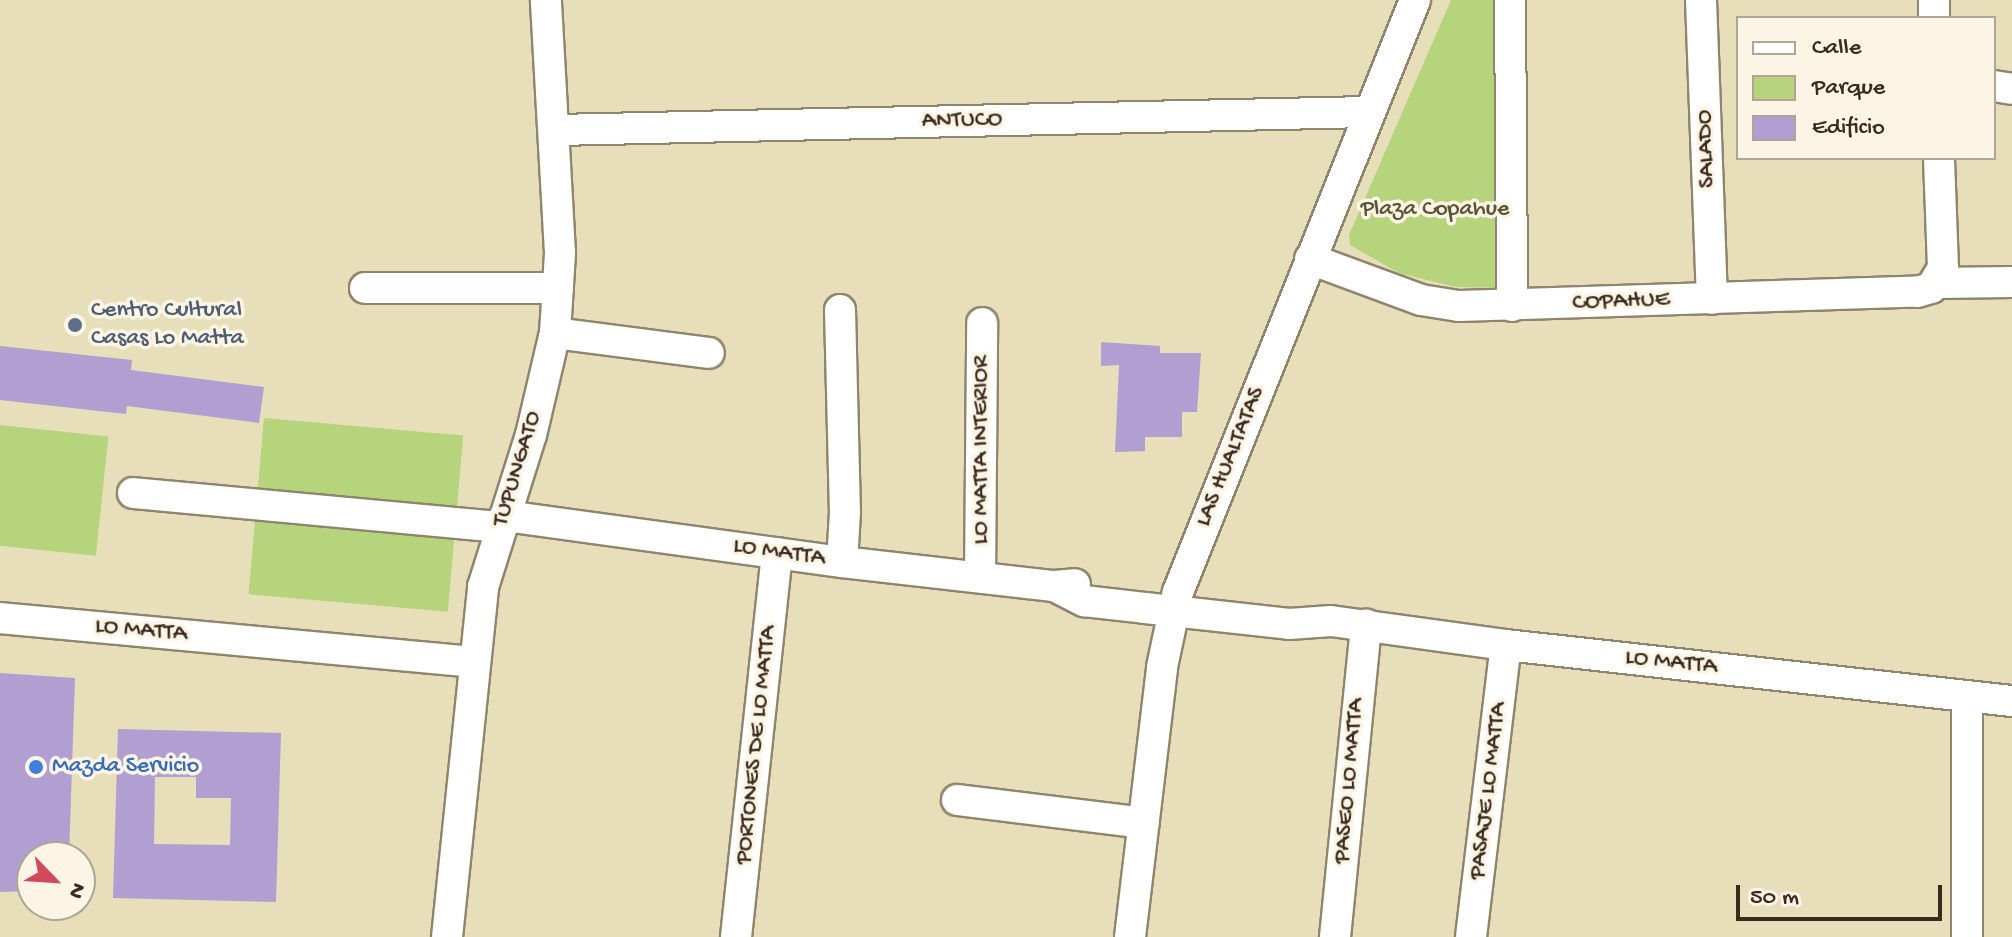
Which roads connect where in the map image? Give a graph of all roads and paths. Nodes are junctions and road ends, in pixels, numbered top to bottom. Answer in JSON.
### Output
{"nodes":[{"id":1,"x":546,"y":0,"type":"edge"},
{"id":2,"x":1415,"y":0,"type":"edge"},
{"id":3,"x":1510,"y":0,"type":"edge"},
{"id":4,"x":1701,"y":0,"type":"edge"},
{"id":5,"x":1368,"y":112,"type":"junction"},
{"id":6,"x":556,"y":130,"type":"junction"},
{"id":7,"x":1939,"y":160,"type":"edge"},
{"id":8,"x":1310,"y":259,"type":"junction"},
{"id":9,"x":2012,"y":282,"type":"edge"},
{"id":10,"x":1936,"y":283,"type":"junction"},
{"id":11,"x":365,"y":288,"type":"dead end"},
{"id":12,"x":558,"y":288,"type":"junction"},
{"id":13,"x":1712,"y":299,"type":"junction"},
{"id":14,"x":1512,"y":306,"type":"junction"},
{"id":15,"x":840,"y":310,"type":"dead end"},
{"id":16,"x":982,"y":323,"type":"dead end"},
{"id":17,"x":555,"y":333,"type":"junction"},
{"id":18,"x":709,"y":353,"type":"dead end"},
{"id":19,"x":133,"y":493,"type":"dead end"},
{"id":20,"x":502,"y":521,"type":"junction"},
{"id":21,"x":777,"y":553,"type":"junction"},
{"id":22,"x":842,"y":562,"type":"junction"},
{"id":23,"x":980,"y":577,"type":"junction"},
{"id":24,"x":1176,"y":601,"type":"junction"},
{"id":25,"x":0,"y":618,"type":"edge"},
{"id":26,"x":1366,"y":625,"type":"junction"},
{"id":27,"x":1506,"y":645,"type":"junction"},
{"id":28,"x":474,"y":662,"type":"junction"},
{"id":29,"x":1967,"y":696,"type":"junction"},
{"id":30,"x":2012,"y":701,"type":"edge"},
{"id":31,"x":957,"y":800,"type":"dead end"},
{"id":32,"x":1144,"y":823,"type":"junction"},
{"id":33,"x":447,"y":937,"type":"edge"},
{"id":34,"x":736,"y":937,"type":"edge"},
{"id":35,"x":1130,"y":937,"type":"edge"},
{"id":36,"x":1335,"y":937,"type":"edge"},
{"id":37,"x":1471,"y":937,"type":"edge"},
{"id":38,"x":1967,"y":937,"type":"edge"}],
"edges":[{"from":1,"to":6,"type":"street","name":"TUPUNGATO"},
{"from":2,"to":5,"type":"street","name":"LAS HUALTATAS"},
{"from":3,"to":14,"type":"street"},
{"from":4,"to":13,"type":"street","name":"SALADO"},
{"from":5,"to":6,"type":"street","name":"ANTUCO"},
{"from":5,"to":8,"type":"street","name":"LAS HUALTATAS"},
{"from":6,"to":12,"type":"street","name":"TUPUNGATO"},
{"from":7,"to":10,"type":"street"},
{"from":8,"to":14,"type":"street","name":"COPAHUE"},
{"from":8,"to":24,"type":"street","name":"LAS HUALTATAS"},
{"from":9,"to":10,"type":"street","name":"COPAHUE"},
{"from":10,"to":13,"type":"street","name":"COPAHUE"},
{"from":11,"to":12,"type":"street"},
{"from":12,"to":17,"type":"street","name":"TUPUNGATO"},
{"from":13,"to":14,"type":"street","name":"COPAHUE"},
{"from":15,"to":22,"type":"street"},
{"from":16,"to":23,"type":"street","name":"LO MATTA INTERIOR"},
{"from":17,"to":18,"type":"street"},
{"from":17,"to":20,"type":"street","name":"TUPUNGATO"},
{"from":19,"to":20,"type":"street","name":"LO MATTA"},
{"from":20,"to":21,"type":"street","name":"LO MATTA"},
{"from":20,"to":28,"type":"street","name":"TUPUNGATO"},
{"from":21,"to":22,"type":"street","name":"LO MATTA"},
{"from":21,"to":34,"type":"street","name":"PORTONES DE LO MATTA"},
{"from":22,"to":23,"type":"street","name":"LO MATTA"},
{"from":23,"to":24,"type":"street","name":"LO MATTA"},
{"from":24,"to":26,"type":"street","name":"LO MATTA"},
{"from":24,"to":32,"type":"street","name":"LAS HUALTATAS"},
{"from":25,"to":28,"type":"street","name":"LO MATTA"},
{"from":26,"to":27,"type":"street","name":"LO MATTA"},
{"from":26,"to":36,"type":"street","name":"PASEO LO MATTA"},
{"from":27,"to":29,"type":"street","name":"LO MATTA"},
{"from":27,"to":37,"type":"street","name":"PASAJE LO MATTA"},
{"from":28,"to":33,"type":"street","name":"TUPUNGATO"},
{"from":29,"to":30,"type":"street","name":"LO MATTA"},
{"from":29,"to":38,"type":"street"},
{"from":31,"to":32,"type":"street"},
{"from":32,"to":35,"type":"street","name":"LAS HUALTATAS"}]}
